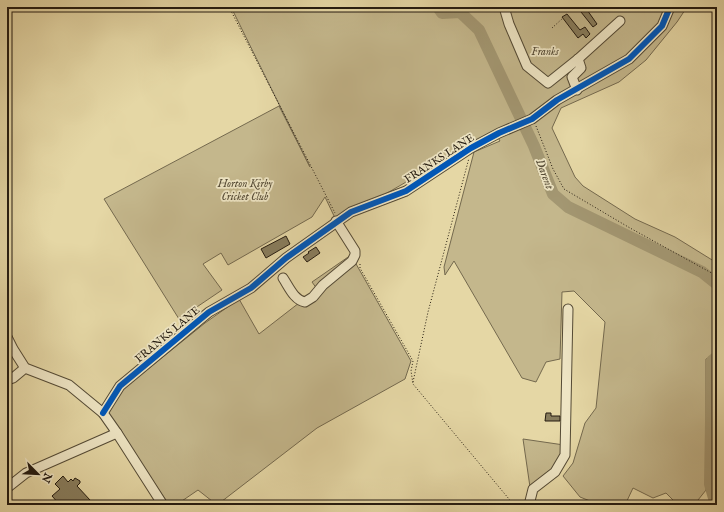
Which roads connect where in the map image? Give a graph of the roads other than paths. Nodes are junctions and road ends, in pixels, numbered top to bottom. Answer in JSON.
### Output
{"nodes":[{"id":1,"x":504,"y":7,"type":"edge"},
{"id":2,"x":670,"y":7,"type":"edge"},
{"id":3,"x":620,"y":21,"type":"dead end"},
{"id":4,"x":578,"y":60,"type":"junction"},
{"id":5,"x":577,"y":90,"type":"junction"},
{"id":6,"x":337,"y":221,"type":"junction"},
{"id":7,"x":283,"y":278,"type":"dead end"},
{"id":8,"x":568,"y":309,"type":"dead end"},
{"id":9,"x":7,"y":337,"type":"edge"},
{"id":10,"x":25,"y":368,"type":"junction"},
{"id":11,"x":7,"y":380,"type":"edge"},
{"id":12,"x":103,"y":413,"type":"junction"},
{"id":13,"x":117,"y":432,"type":"junction"},
{"id":14,"x":7,"y":488,"type":"edge"},
{"id":15,"x":163,"y":505,"type":"edge"},
{"id":16,"x":529,"y":505,"type":"edge"}],
"edges":[{"from":1,"to":4,"type":"street"},
{"from":2,"to":5,"type":"street","name":"FRANKS LANE"},
{"from":3,"to":4,"type":"street"},
{"from":4,"to":5,"type":"street"},
{"from":5,"to":6,"type":"street","name":"FRANKS LANE"},
{"from":6,"to":7,"type":"street"},
{"from":6,"to":12,"type":"street","name":"FRANKS LANE"},
{"from":8,"to":16,"type":"street"},
{"from":9,"to":10,"type":"street"},
{"from":10,"to":11,"type":"street"},
{"from":10,"to":12,"type":"street"},
{"from":12,"to":13,"type":"street"},
{"from":13,"to":14,"type":"street"},
{"from":13,"to":15,"type":"street"}]}
